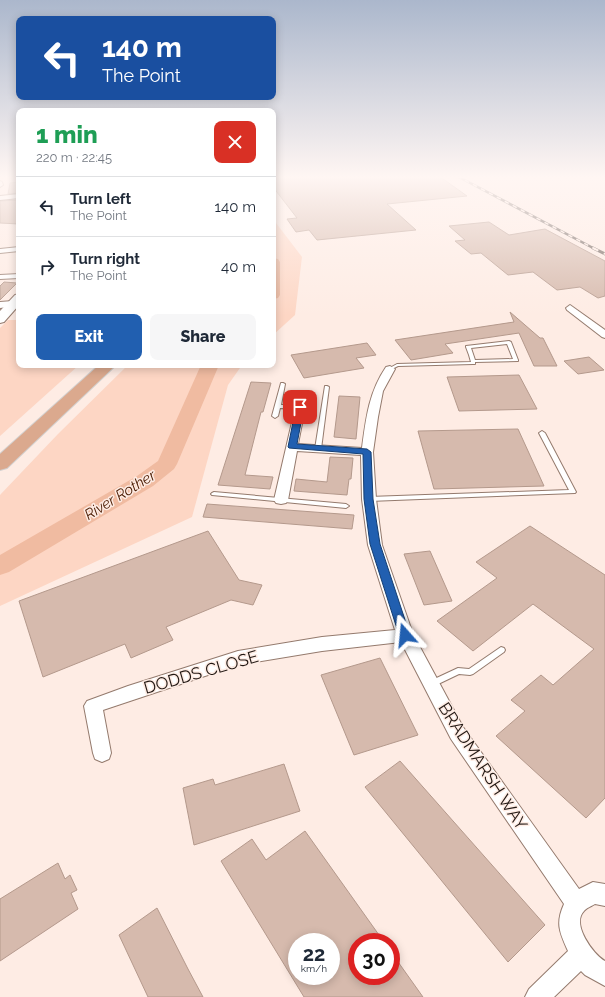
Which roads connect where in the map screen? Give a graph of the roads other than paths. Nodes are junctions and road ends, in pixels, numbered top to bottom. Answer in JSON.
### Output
{"nodes":[{"id":1,"x":16,"y":249,"type":"edge"},
{"id":2,"x":0,"y":251,"type":"edge"},
{"id":3,"x":16,"y":276,"type":"edge"},
{"id":4,"x":0,"y":277,"type":"edge"},
{"id":5,"x":13,"y":304,"type":"edge"},
{"id":6,"x":570,"y":308,"type":"dead end"},
{"id":7,"x":0,"y":318,"type":"edge"},
{"id":8,"x":605,"y":335,"type":"edge"},
{"id":9,"x":473,"y":361,"type":"junction"},
{"id":10,"x":91,"y":368,"type":"edge"},
{"id":11,"x":105,"y":368,"type":"edge"},
{"id":12,"x":390,"y":369,"type":"joint"},
{"id":13,"x":283,"y":384,"type":"dead end"},
{"id":14,"x":327,"y":387,"type":"dead end"},
{"id":15,"x":301,"y":402,"type":"joint"},
{"id":16,"x":278,"y":406,"type":"junction"},
{"id":17,"x":275,"y":416,"type":"dead end"},
{"id":18,"x":542,"y":433,"type":"dead end"},
{"id":19,"x":292,"y":447,"type":"junction"},
{"id":20,"x":0,"y":449,"type":"edge"},
{"id":21,"x":318,"y":449,"type":"junction"},
{"id":22,"x":367,"y":452,"type":"junction"},
{"id":23,"x":0,"y":464,"type":"edge"},
{"id":24,"x":214,"y":494,"type":"dead end"},
{"id":25,"x":369,"y":499,"type":"junction"},
{"id":26,"x":281,"y":500,"type":"junction"},
{"id":27,"x":346,"y":506,"type":"dead end"},
{"id":28,"x":405,"y":635,"type":"junction"},
{"id":29,"x":501,"y":650,"type":"dead end"},
{"id":30,"x":431,"y":684,"type":"junction"},
{"id":31,"x":102,"y":753,"type":"dead end"},
{"id":32,"x":605,"y":895,"type":"edge"},
{"id":33,"x":576,"y":903,"type":"junction"},
{"id":34,"x":581,"y":955,"type":"junction"},
{"id":35,"x":605,"y":974,"type":"edge"},
{"id":36,"x":538,"y":997,"type":"edge"}],
"edges":[{"from":1,"to":2,"type":"street"},
{"from":3,"to":4,"type":"street"},
{"from":5,"to":7,"type":"street"},
{"from":6,"to":8,"type":"street"},
{"from":9,"to":9,"type":"lane"},
{"from":9,"to":12,"type":"lane"},
{"from":10,"to":20,"type":"main road"},
{"from":11,"to":23,"type":"main road"},
{"from":12,"to":22,"type":"street","name":"BRADMARSH WAY"},
{"from":13,"to":16,"type":"lane"},
{"from":14,"to":21,"type":"lane"},
{"from":15,"to":16,"type":"lane"},
{"from":15,"to":19,"type":"street"},
{"from":16,"to":17,"type":"lane"},
{"from":18,"to":25,"type":"lane"},
{"from":19,"to":21,"type":"street"},
{"from":19,"to":26,"type":"street"},
{"from":21,"to":22,"type":"street"},
{"from":22,"to":25,"type":"street","name":"BRADMARSH WAY"},
{"from":24,"to":26,"type":"lane"},
{"from":25,"to":28,"type":"street","name":"BRADMARSH WAY"},
{"from":26,"to":27,"type":"lane"},
{"from":28,"to":30,"type":"street","name":"BRADMARSH WAY"},
{"from":28,"to":31,"type":"street","name":"DODDS CLOSE"},
{"from":29,"to":30,"type":"lane"},
{"from":30,"to":33,"type":"street","name":"BRADMARSH WAY"},
{"from":32,"to":33,"type":"street"},
{"from":33,"to":34,"type":"street"},
{"from":34,"to":35,"type":"street"},
{"from":34,"to":36,"type":"street"}]}
